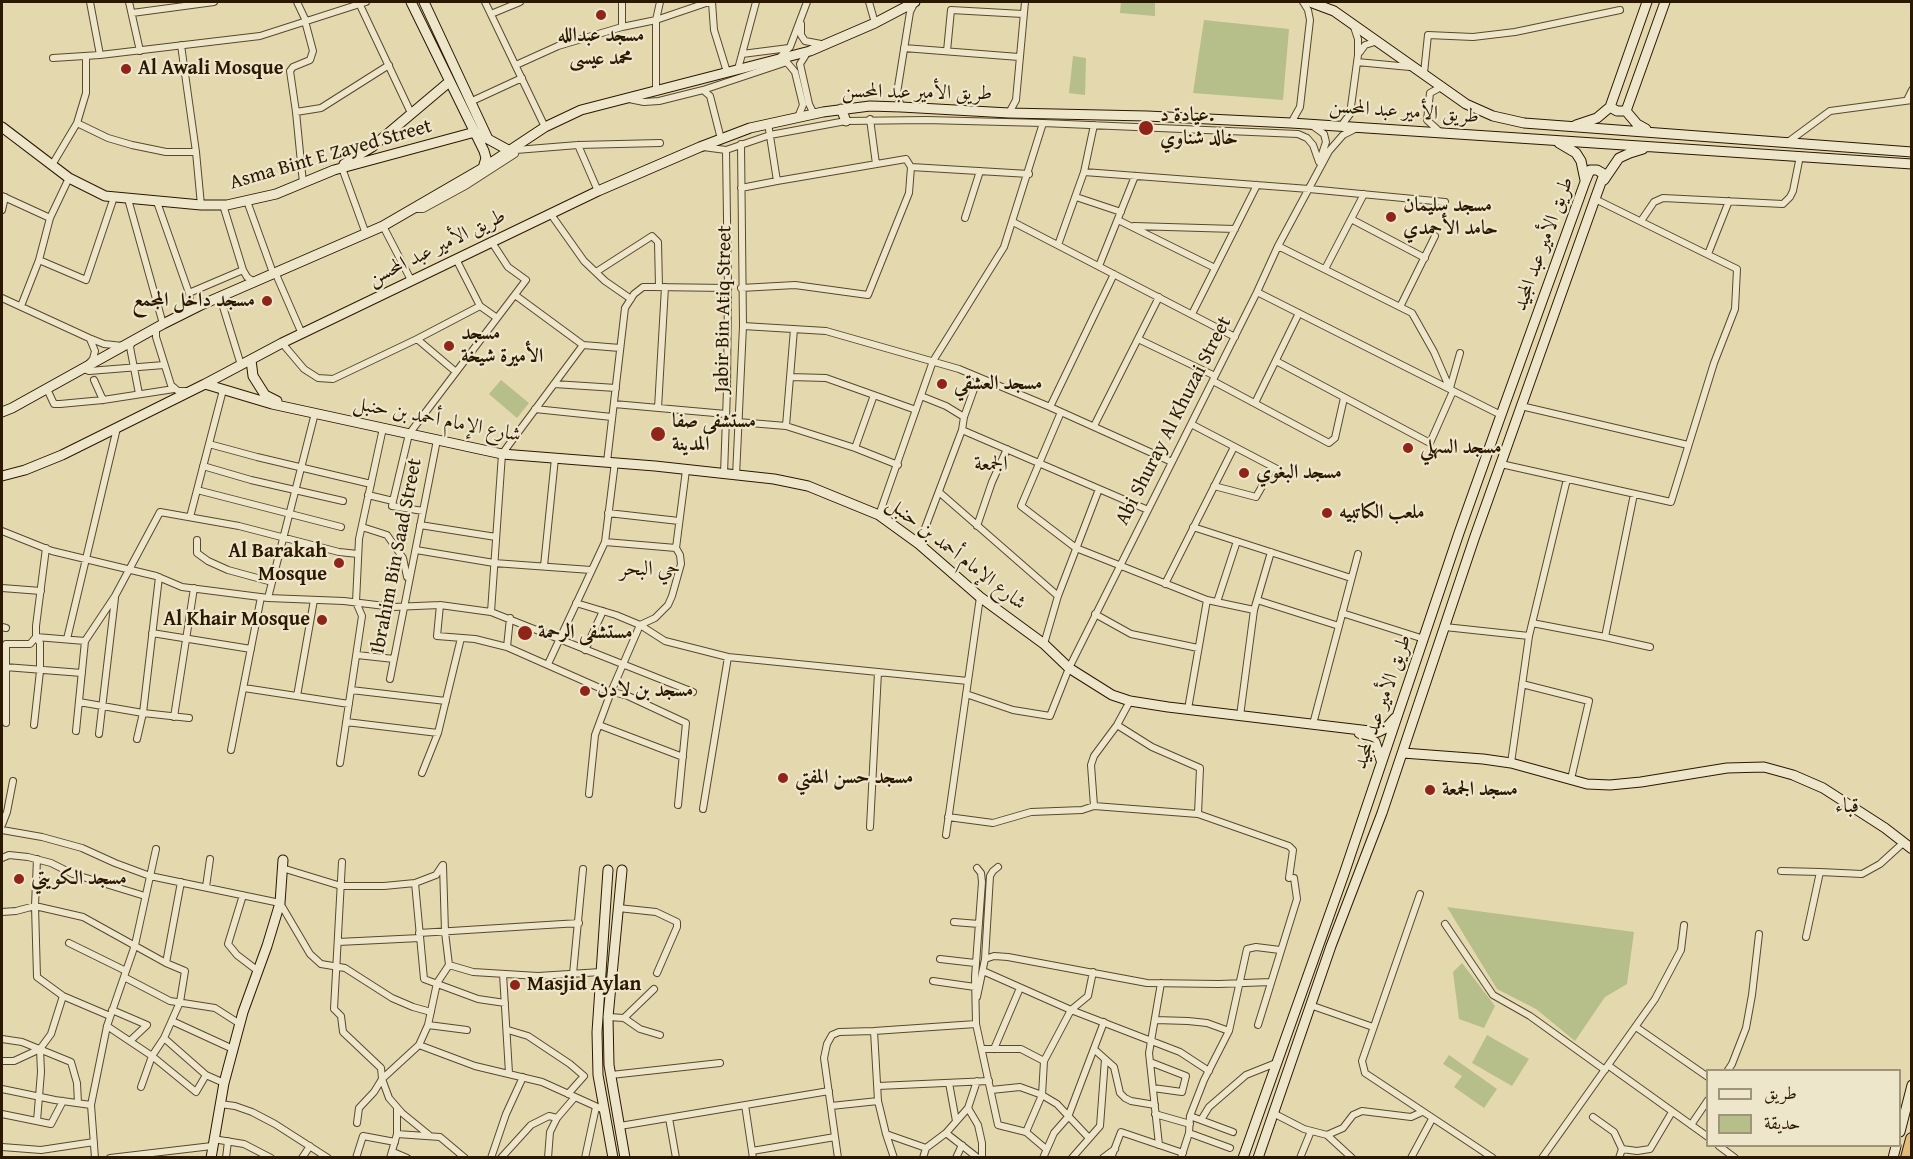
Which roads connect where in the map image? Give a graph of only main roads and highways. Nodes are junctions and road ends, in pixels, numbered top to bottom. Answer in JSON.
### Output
{"nodes":[{"id":1,"x":411,"y":2,"type":"edge"},
{"id":2,"x":424,"y":2,"type":"edge"},
{"id":3,"x":915,"y":2,"type":"edge"},
{"id":4,"x":1310,"y":2,"type":"edge"},
{"id":5,"x":1647,"y":2,"type":"edge"},
{"id":6,"x":1665,"y":2,"type":"edge"},
{"id":7,"x":449,"y":82,"type":"junction"},
{"id":8,"x":1610,"y":107,"type":"junction"},
{"id":9,"x":841,"y":109,"type":"junction"},
{"id":10,"x":926,"y":109,"type":"junction"},
{"id":11,"x":1626,"y":111,"type":"junction"},
{"id":12,"x":926,"y":120,"type":"road end"},
{"id":13,"x":846,"y":121,"type":"road end"},
{"id":14,"x":1240,"y":121,"type":"junction"},
{"id":15,"x":2,"y":127,"type":"edge"},
{"id":16,"x":1570,"y":127,"type":"junction"},
{"id":17,"x":475,"y":132,"type":"junction"},
{"id":18,"x":1240,"y":132,"type":"road end"},
{"id":19,"x":1651,"y":132,"type":"junction"},
{"id":20,"x":1554,"y":141,"type":"junction"},
{"id":21,"x":1650,"y":147,"type":"junction"},
{"id":22,"x":513,"y":152,"type":"junction"},
{"id":23,"x":1911,"y":152,"type":"edge"},
{"id":24,"x":1911,"y":164,"type":"edge"},
{"id":25,"x":483,"y":168,"type":"junction"},
{"id":26,"x":338,"y":169,"type":"junction"},
{"id":27,"x":1585,"y":182,"type":"junction"},
{"id":28,"x":1599,"y":187,"type":"junction"},
{"id":29,"x":251,"y":360,"type":"junction"},
{"id":30,"x":205,"y":384,"type":"junction"},
{"id":31,"x":287,"y":407,"type":"junction"},
{"id":32,"x":2,"y":412,"type":"edge"},
{"id":33,"x":2,"y":476,"type":"edge"},
{"id":34,"x":1459,"y":533,"type":"junction"},
{"id":35,"x":1474,"y":539,"type":"junction"},
{"id":36,"x":1399,"y":714,"type":"junction"},
{"id":37,"x":1349,"y":729,"type":"junction"},
{"id":38,"x":1403,"y":753,"type":"junction"},
{"id":39,"x":1382,"y":762,"type":"junction"},
{"id":40,"x":1911,"y":849,"type":"edge"},
{"id":41,"x":283,"y":864,"type":"road end"},
{"id":42,"x":608,"y":870,"type":"dead end"},
{"id":43,"x":621,"y":870,"type":"dead end"},
{"id":44,"x":1287,"y":1034,"type":"junction"},
{"id":45,"x":1299,"y":1039,"type":"junction"},
{"id":46,"x":1911,"y":1085,"type":"edge"},
{"id":47,"x":1901,"y":1124,"type":"edge"},
{"id":48,"x":1911,"y":1139,"type":"edge"},
{"id":49,"x":211,"y":1158,"type":"edge"},
{"id":50,"x":613,"y":1158,"type":"edge"},
{"id":51,"x":625,"y":1158,"type":"edge"},
{"id":52,"x":1243,"y":1158,"type":"edge"},
{"id":53,"x":1258,"y":1158,"type":"edge"},
{"id":54,"x":1907,"y":1158,"type":"edge"}],
"edges":[{"from":1,"to":7,"type":"main road"},
{"from":2,"to":22,"type":"main road"},
{"from":3,"to":22,"type":"main road"},
{"from":4,"to":16,"type":"main road","name":"طريق الأمير عبد المحسن"},
{"from":5,"to":8,"type":"main road"},
{"from":6,"to":11,"type":"main road"},
{"from":7,"to":17,"type":"main road"},
{"from":7,"to":26,"type":"main road"},
{"from":8,"to":11,"type":"main road"},
{"from":8,"to":16,"type":"main road"},
{"from":9,"to":10,"type":"main road","name":"طريق الأمير عبد المحسن"},
{"from":9,"to":13,"type":"main road"},
{"from":9,"to":29,"type":"main road","name":"طريق الأمير عبد المحسن"},
{"from":10,"to":12,"type":"main road"},
{"from":10,"to":14,"type":"main road","name":"طريق الأمير عبد المحسن"},
{"from":11,"to":19,"type":"main road"},
{"from":14,"to":18,"type":"main road"},
{"from":14,"to":20,"type":"main road","name":"طريق الأمير عبد المحسن"},
{"from":15,"to":26,"type":"main road","name":"Asma Bint E Zayed Street"},
{"from":16,"to":19,"type":"main road","name":"طريق الأمير عبد المحسن"},
{"from":17,"to":25,"type":"main road"},
{"from":17,"to":26,"type":"main road","name":"Asma Bint E Zayed Street"},
{"from":19,"to":23,"type":"main road","name":"طريق الأمير عبد المحسن"},
{"from":20,"to":21,"type":"main road","name":"طريق الأمير عبد المحسن"},
{"from":20,"to":27,"type":"main road"},
{"from":21,"to":24,"type":"main road","name":"طريق الأمير عبد المحسن"},
{"from":21,"to":28,"type":"main road"},
{"from":22,"to":25,"type":"main road"},
{"from":25,"to":32,"type":"main road"},
{"from":27,"to":28,"type":"main road","name":"طريق الأمير عبد المجيد"},
{"from":27,"to":34,"type":"main road","name":"طريق الأمير عبد المجيد"},
{"from":28,"to":35,"type":"main road","name":"طريق الأمير عبد المجيد"},
{"from":29,"to":30,"type":"main road","name":"طريق الأمير عبد المحسن"},
{"from":29,"to":31,"type":"main road"},
{"from":30,"to":31,"type":"main road","name":"شارع الإمام أحمد بن حنبل"},
{"from":30,"to":33,"type":"main road","name":"طريق الأمير عبد المحسن"},
{"from":31,"to":37,"type":"main road","name":"شارع الإمام أحمد بن حنبل"},
{"from":34,"to":35,"type":"main road"},
{"from":34,"to":36,"type":"main road","name":"طريق الأمير عبد المجيد"},
{"from":35,"to":38,"type":"main road","name":"طريق الأمير عبد المجيد"},
{"from":36,"to":37,"type":"main road","name":"شارع الإمام أحمد بن حنبل"},
{"from":36,"to":39,"type":"main road","name":"طريق الأمير عبد المجيد"},
{"from":37,"to":39,"type":"main road"},
{"from":38,"to":40,"type":"main road"},
{"from":38,"to":45,"type":"main road","name":"طريق الأمير عبد المجيد"},
{"from":39,"to":44,"type":"main road","name":"طريق الأمير عبد المجيد"},
{"from":41,"to":49,"type":"main road"},
{"from":42,"to":50,"type":"main road"},
{"from":43,"to":51,"type":"main road"},
{"from":44,"to":45,"type":"main road"},
{"from":44,"to":52,"type":"main road","name":"طريق الأمير عبد المجيد"},
{"from":45,"to":53,"type":"main road","name":"طريق الأمير عبد المجيد"},
{"from":46,"to":47,"type":"main road"},
{"from":48,"to":54,"type":"highway"}]}
